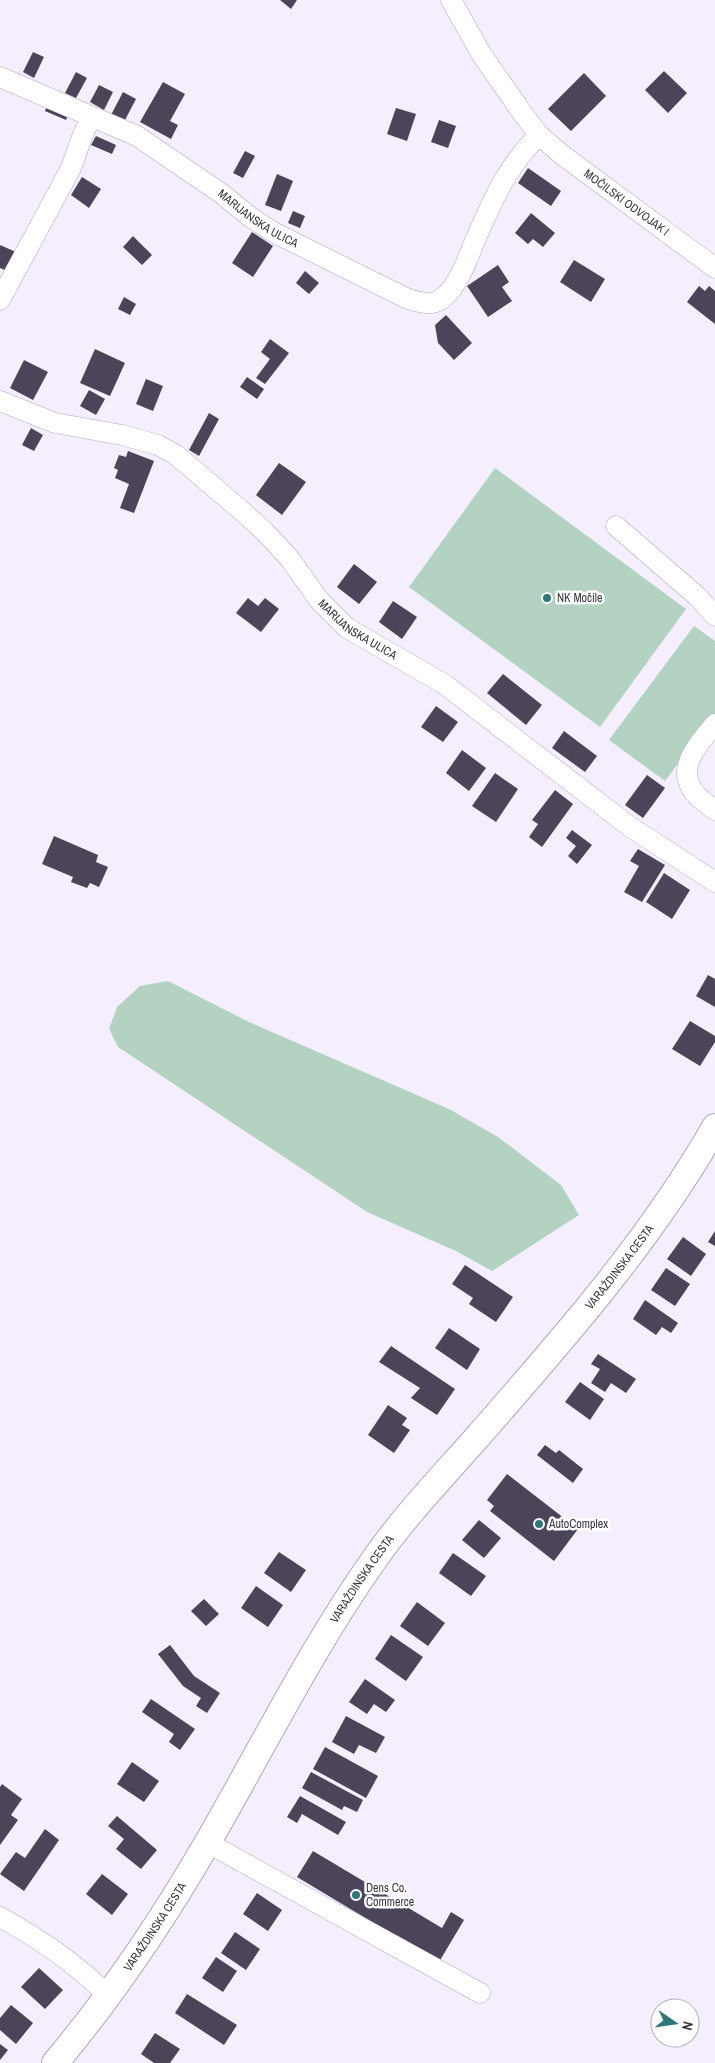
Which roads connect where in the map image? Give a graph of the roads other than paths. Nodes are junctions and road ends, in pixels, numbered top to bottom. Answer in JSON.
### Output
{"nodes":[{"id":1,"x":451,"y":0,"type":"edge"},
{"id":2,"x":0,"y":76,"type":"edge"},
{"id":3,"x":91,"y":117,"type":"junction"},
{"id":4,"x":539,"y":136,"type":"junction"},
{"id":5,"x":715,"y":268,"type":"edge"},
{"id":6,"x":0,"y":300,"type":"edge"},
{"id":7,"x":0,"y":401,"type":"edge"},
{"id":8,"x":616,"y":526,"type":"dead end"},
{"id":9,"x":715,"y":616,"type":"edge"},
{"id":10,"x":715,"y":724,"type":"edge"},
{"id":11,"x":715,"y":810,"type":"edge"},
{"id":12,"x":715,"y":882,"type":"edge"},
{"id":13,"x":715,"y":1127,"type":"edge"},
{"id":14,"x":208,"y":1843,"type":"junction"},
{"id":15,"x":0,"y":1917,"type":"edge"},
{"id":16,"x":480,"y":1993,"type":"dead end"},
{"id":17,"x":108,"y":1996,"type":"junction"},
{"id":18,"x":55,"y":2063,"type":"edge"}],
"edges":[{"from":1,"to":4,"type":"street","name":"MOČILSKI ODVOJAK I"},
{"from":2,"to":3,"type":"street","name":"MARIJANSKA ULICA"},
{"from":3,"to":4,"type":"street","name":"MARIJANSKA ULICA"},
{"from":3,"to":6,"type":"street"},
{"from":4,"to":5,"type":"street","name":"MOČILSKI ODVOJAK I"},
{"from":7,"to":12,"type":"street","name":"MARIJANSKA ULICA"},
{"from":8,"to":9,"type":"street"},
{"from":10,"to":11,"type":"street"},
{"from":13,"to":14,"type":"main road","name":"VARAŽDINSKA CESTA"},
{"from":14,"to":16,"type":"street"},
{"from":14,"to":17,"type":"main road","name":"VARAŽDINSKA CESTA"},
{"from":15,"to":17,"type":"street"},
{"from":17,"to":18,"type":"main road","name":"VARAŽDINSKA CESTA"}]}
